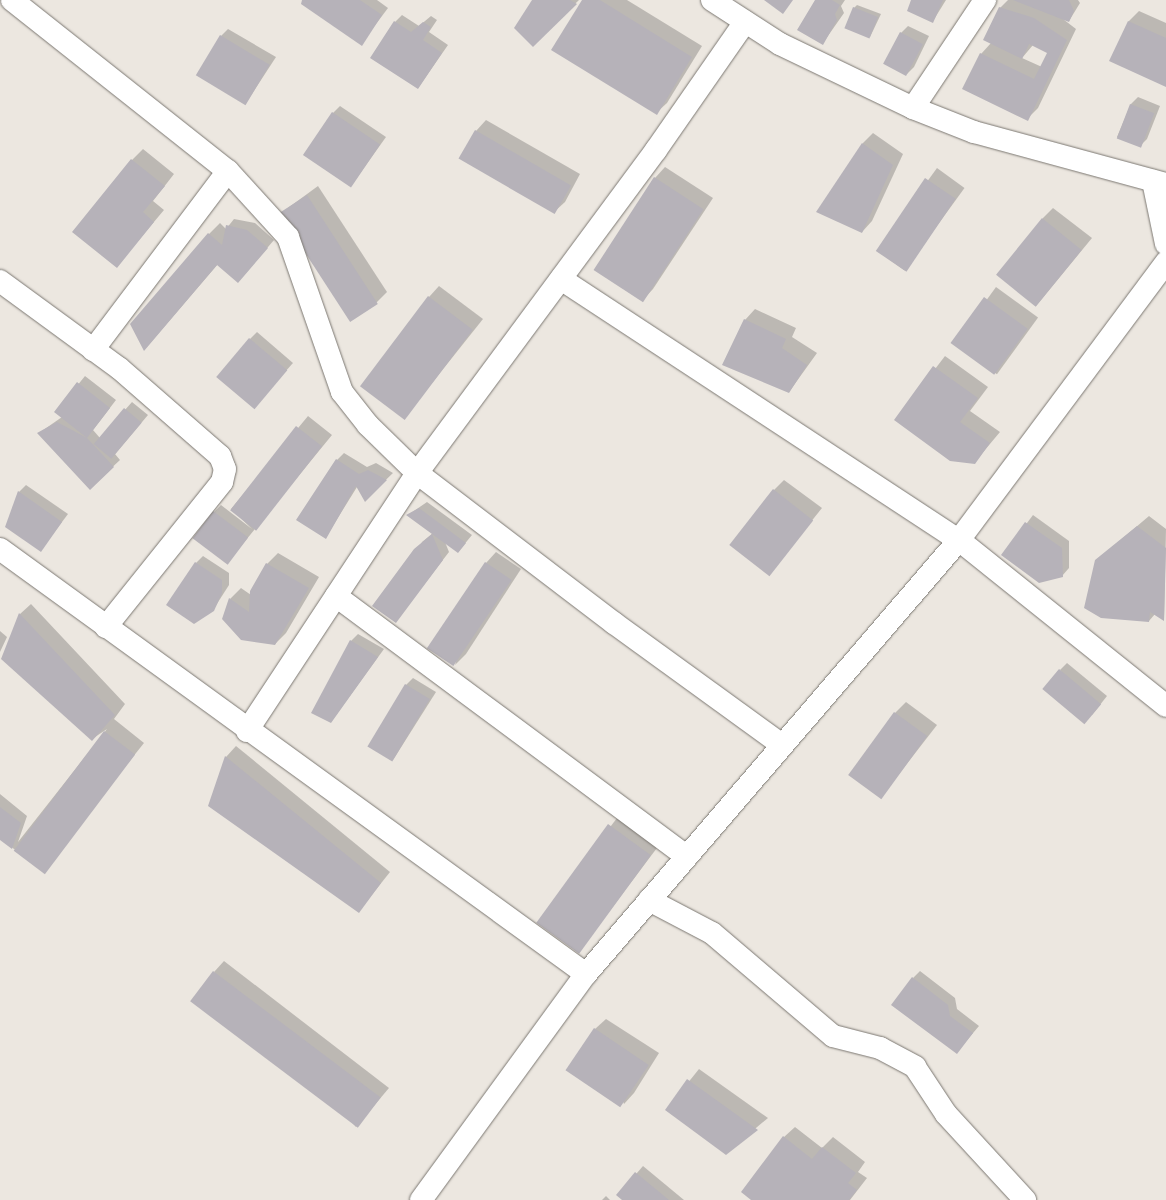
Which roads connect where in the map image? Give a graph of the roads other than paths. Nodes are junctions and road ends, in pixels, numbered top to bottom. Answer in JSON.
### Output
{"nodes":[{"id":1,"x":12,"y":0,"type":"edge"},
{"id":2,"x":712,"y":0,"type":"edge"},
{"id":3,"x":985,"y":0,"type":"edge"},
{"id":4,"x":745,"y":22,"type":"junction"},
{"id":5,"x":913,"y":108,"type":"junction"},
{"id":6,"x":228,"y":171,"type":"junction"},
{"id":7,"x":1159,"y":183,"type":"edge"},
{"id":8,"x":1166,"y":244,"type":"edge"},
{"id":9,"x":1166,"y":262,"type":"edge"},
{"id":10,"x":560,"y":279,"type":"junction"},
{"id":11,"x":0,"y":281,"type":"edge"},
{"id":12,"x":93,"y":350,"type":"junction"},
{"id":13,"x":417,"y":473,"type":"junction"},
{"id":14,"x":959,"y":540,"type":"junction"},
{"id":15,"x":0,"y":549,"type":"edge"},
{"id":16,"x":336,"y":596,"type":"junction"},
{"id":17,"x":106,"y":627,"type":"junction"},
{"id":18,"x":1166,"y":706,"type":"edge"},
{"id":19,"x":247,"y":731,"type":"junction"},
{"id":20,"x":782,"y":745,"type":"junction"},
{"id":21,"x":687,"y":857,"type":"junction"},
{"id":22,"x":649,"y":900,"type":"junction"},
{"id":23,"x":586,"y":974,"type":"junction"},
{"id":24,"x":421,"y":1200,"type":"edge"},
{"id":25,"x":1025,"y":1200,"type":"edge"}],
"edges":[{"from":1,"to":6,"type":"street"},
{"from":2,"to":4,"type":"street"},
{"from":3,"to":5,"type":"street"},
{"from":4,"to":5,"type":"street"},
{"from":4,"to":10,"type":"street"},
{"from":5,"to":7,"type":"street"},
{"from":6,"to":12,"type":"street"},
{"from":6,"to":13,"type":"street"},
{"from":7,"to":8,"type":"street"},
{"from":9,"to":14,"type":"street"},
{"from":10,"to":13,"type":"street"},
{"from":10,"to":14,"type":"street"},
{"from":11,"to":12,"type":"street"},
{"from":12,"to":17,"type":"street"},
{"from":13,"to":16,"type":"street"},
{"from":13,"to":20,"type":"street"},
{"from":14,"to":18,"type":"street"},
{"from":14,"to":20,"type":"street"},
{"from":15,"to":17,"type":"street"},
{"from":16,"to":19,"type":"street"},
{"from":16,"to":21,"type":"street"},
{"from":17,"to":19,"type":"street"},
{"from":19,"to":23,"type":"street"},
{"from":20,"to":21,"type":"street"},
{"from":21,"to":22,"type":"street"},
{"from":22,"to":23,"type":"street"},
{"from":22,"to":25,"type":"street"},
{"from":23,"to":24,"type":"street"}]}
